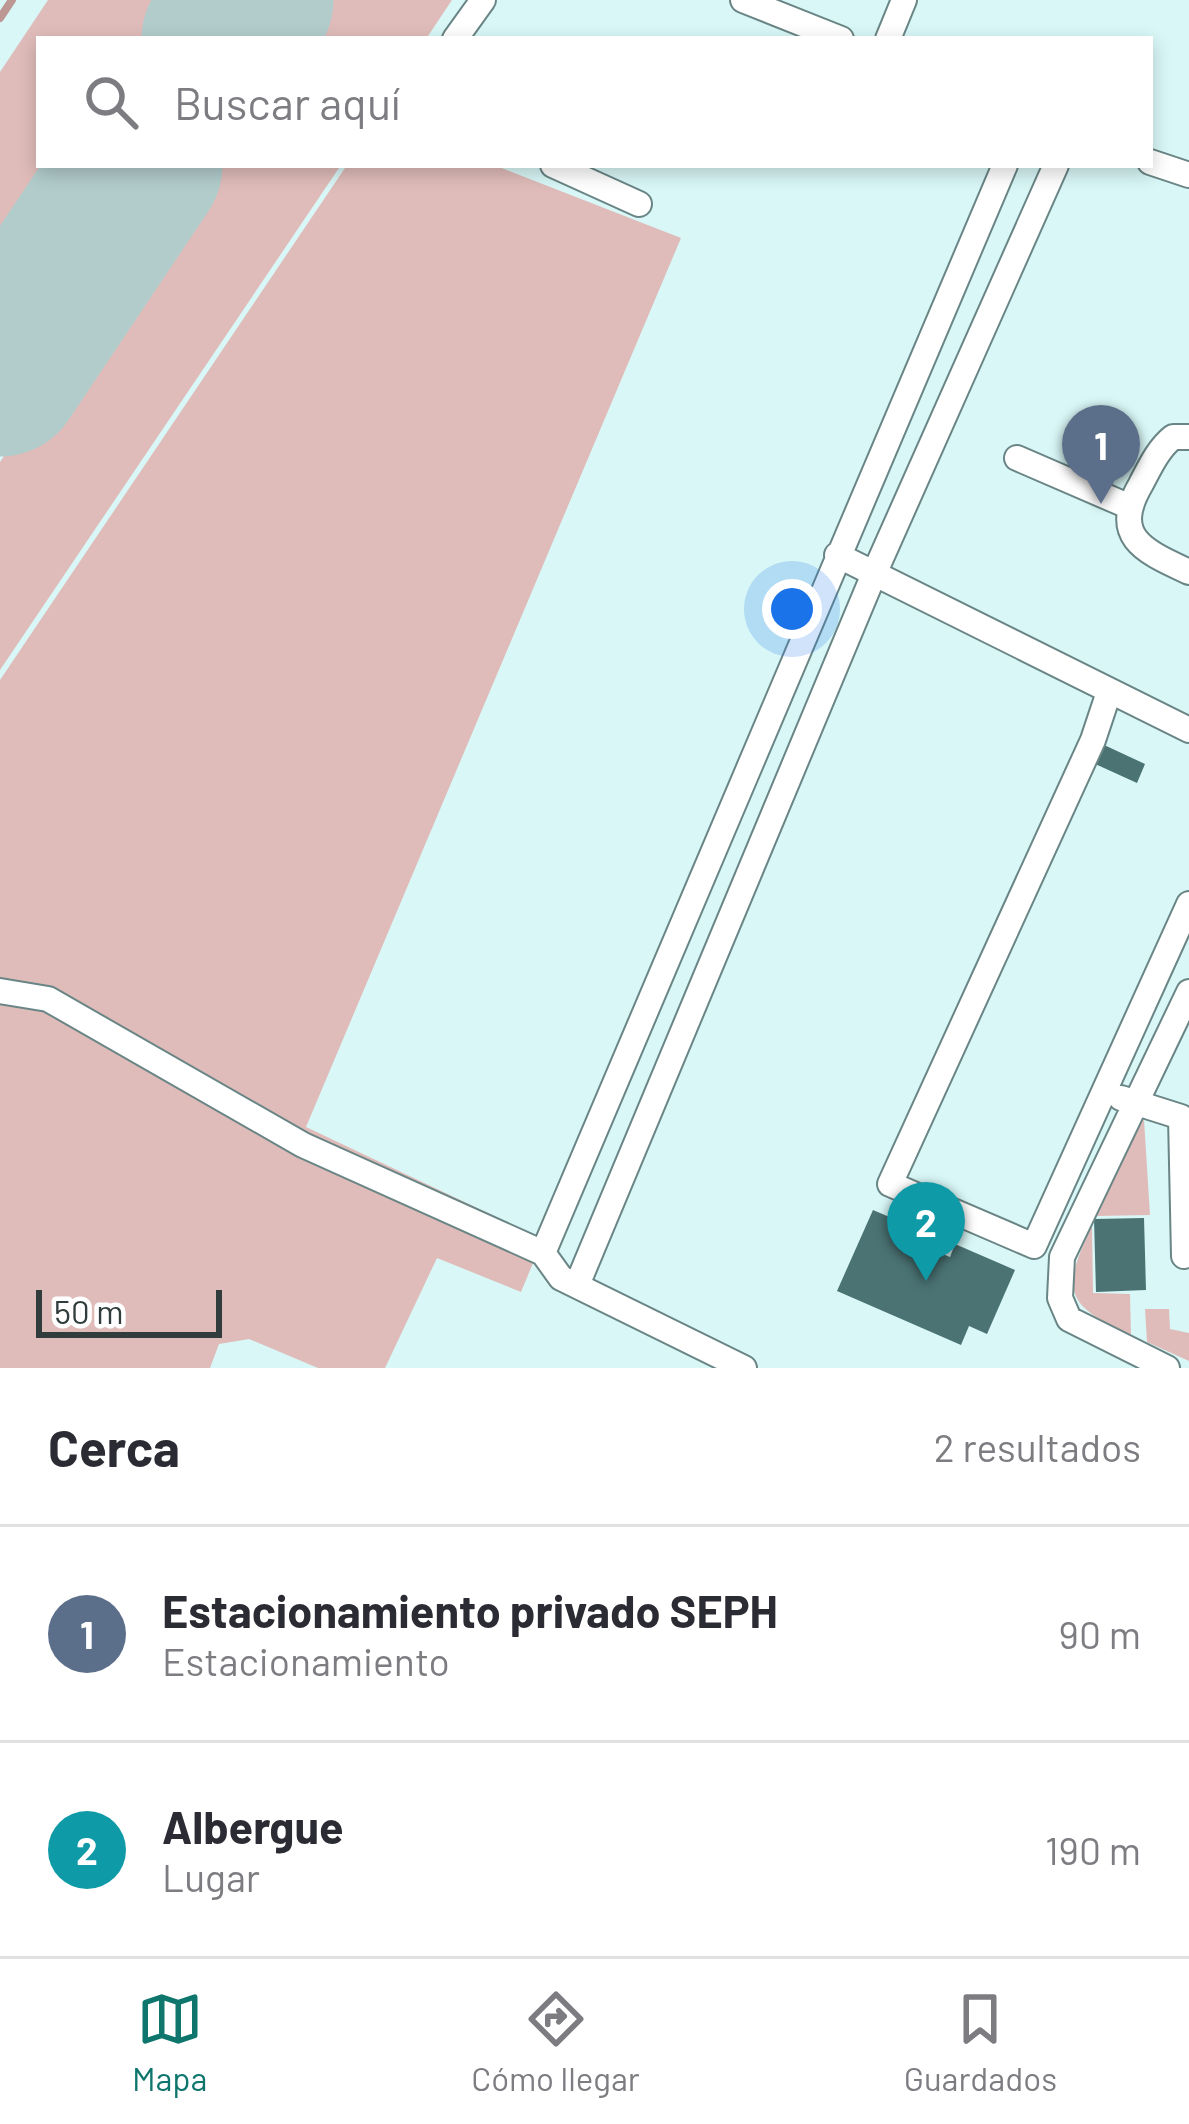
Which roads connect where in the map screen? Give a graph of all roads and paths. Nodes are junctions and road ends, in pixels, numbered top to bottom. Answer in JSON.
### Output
{"nodes":[{"id":1,"x":483,"y":0,"type":"edge"},
{"id":2,"x":743,"y":0,"type":"edge"},
{"id":3,"x":904,"y":0,"type":"edge"},
{"id":4,"x":457,"y":36,"type":"edge"},
{"id":5,"x":834,"y":36,"type":"edge"},
{"id":6,"x":889,"y":36,"type":"edge"},
{"id":7,"x":1153,"y":163,"type":"edge"},
{"id":8,"x":560,"y":168,"type":"edge"},
{"id":9,"x":1004,"y":168,"type":"edge"},
{"id":10,"x":1055,"y":168,"type":"edge"},
{"id":11,"x":1189,"y":175,"type":"edge"},
{"id":12,"x":639,"y":204,"type":"dead end"},
{"id":13,"x":1189,"y":437,"type":"edge"},
{"id":14,"x":1017,"y":458,"type":"dead end"},
{"id":15,"x":1128,"y":506,"type":"junction"},
{"id":16,"x":838,"y":555,"type":"junction"},
{"id":17,"x":1189,"y":572,"type":"edge"},
{"id":18,"x":874,"y":574,"type":"junction"},
{"id":19,"x":1109,"y":692,"type":"junction"},
{"id":20,"x":1189,"y":730,"type":"edge"},
{"id":21,"x":732,"y":809,"type":"junction"},
{"id":22,"x":768,"y":828,"type":"junction"},
{"id":23,"x":1189,"y":904,"type":"edge"},
{"id":24,"x":0,"y":991,"type":"edge"},
{"id":25,"x":1189,"y":992,"type":"edge"},
{"id":26,"x":1102,"y":1096,"type":"junction"},
{"id":27,"x":1136,"y":1100,"type":"junction"},
{"id":28,"x":544,"y":1253,"type":"junction"},
{"id":29,"x":1184,"y":1256,"type":"dead end"},
{"id":30,"x":577,"y":1286,"type":"junction"},
{"id":31,"x":728,"y":1364,"type":"edge"},
{"id":32,"x":1167,"y":1368,"type":"edge"}],
"edges":[{"from":1,"to":4,"type":"street"},
{"from":2,"to":5,"type":"street"},
{"from":3,"to":6,"type":"street"},
{"from":7,"to":11,"type":"street"},
{"from":8,"to":12,"type":"street"},
{"from":9,"to":16,"type":"street"},
{"from":10,"to":18,"type":"street"},
{"from":13,"to":15,"type":"street"},
{"from":14,"to":15,"type":"street"},
{"from":15,"to":17,"type":"street"},
{"from":16,"to":18,"type":"street"},
{"from":16,"to":21,"type":"street"},
{"from":18,"to":19,"type":"street"},
{"from":18,"to":22,"type":"street"},
{"from":19,"to":20,"type":"street"},
{"from":19,"to":26,"type":"street"},
{"from":21,"to":22,"type":"street"},
{"from":21,"to":28,"type":"street"},
{"from":22,"to":30,"type":"street"},
{"from":23,"to":26,"type":"street"},
{"from":24,"to":28,"type":"street"},
{"from":25,"to":27,"type":"street"},
{"from":26,"to":27,"type":"street"},
{"from":27,"to":29,"type":"street"},
{"from":27,"to":32,"type":"street"},
{"from":28,"to":30,"type":"street"},
{"from":30,"to":31,"type":"street"}]}
